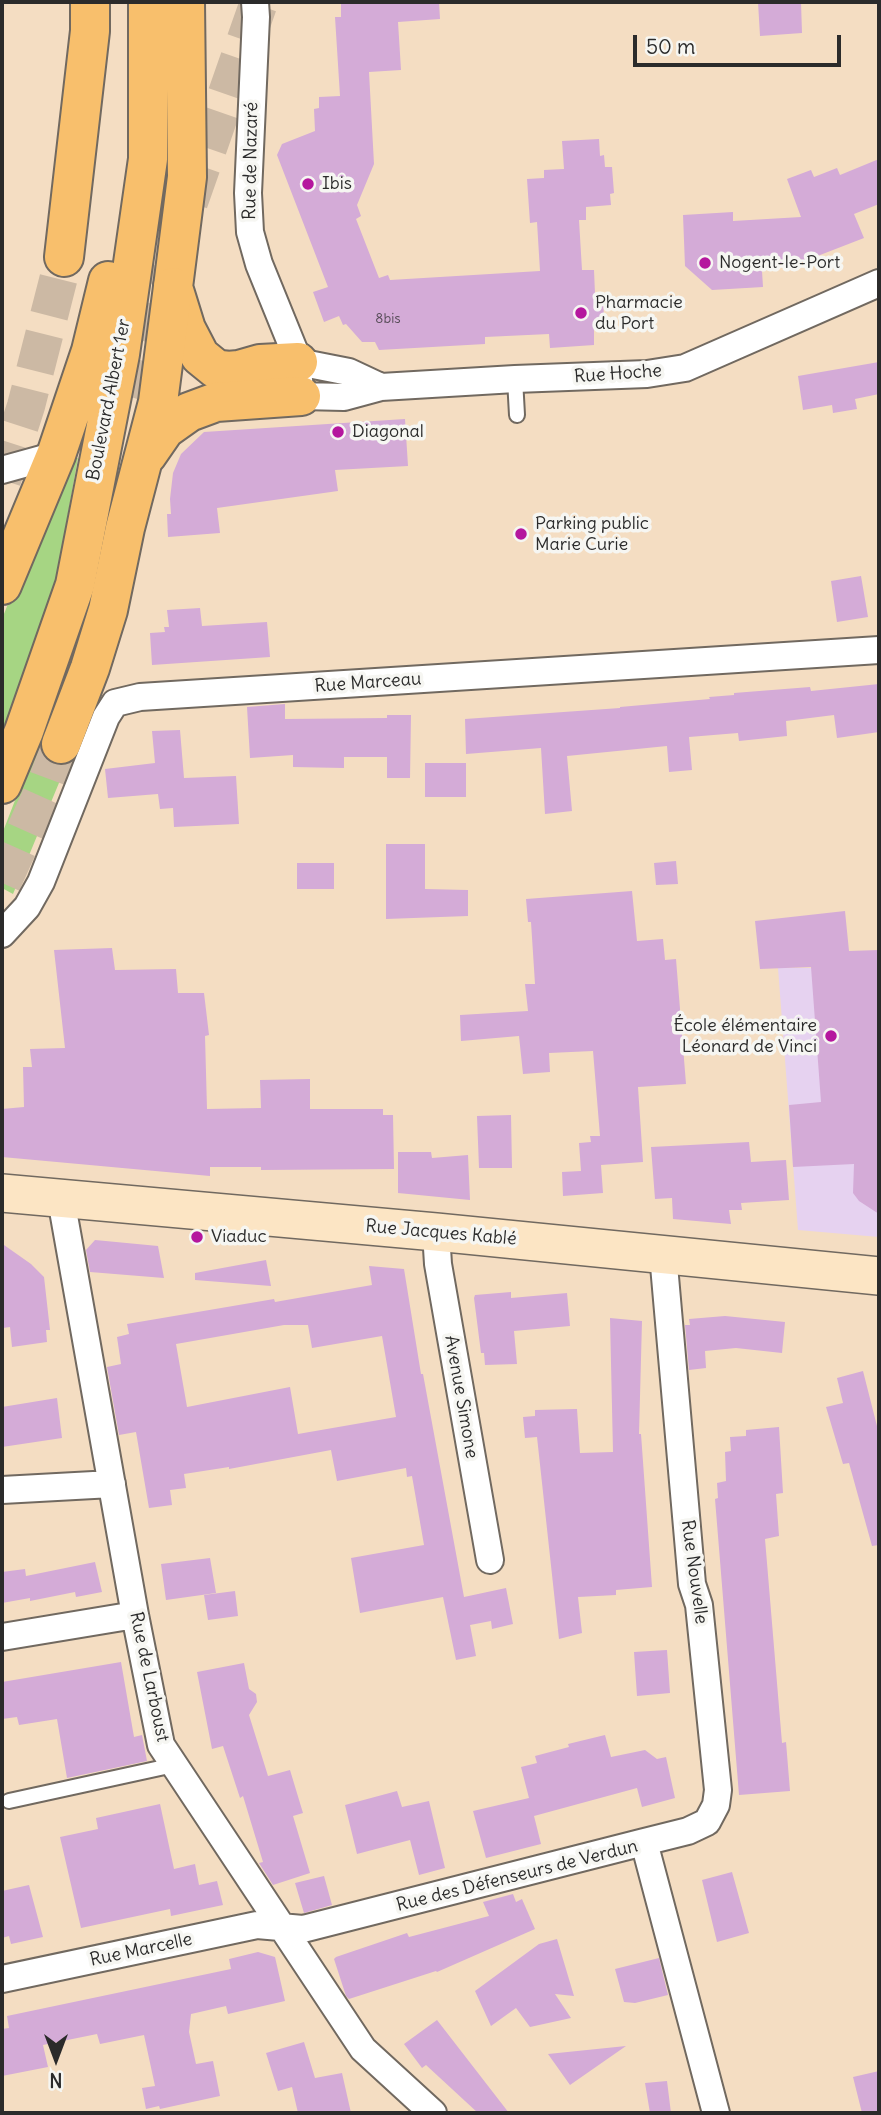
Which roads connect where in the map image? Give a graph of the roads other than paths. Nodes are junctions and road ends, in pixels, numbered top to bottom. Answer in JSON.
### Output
{"nodes":[{"id":1,"x":90,"y":2,"type":"edge"},
{"id":2,"x":129,"y":2,"type":"edge"},
{"id":3,"x":148,"y":2,"type":"edge"},
{"id":4,"x":185,"y":2,"type":"edge"},
{"id":5,"x":255,"y":2,"type":"edge"},
{"id":6,"x":64,"y":257,"type":"tunnel mouth"},
{"id":7,"x":879,"y":282,"type":"edge"},
{"id":8,"x":173,"y":287,"type":"junction"},
{"id":9,"x":299,"y":379,"type":"junction"},
{"id":10,"x":516,"y":379,"type":"junction"},
{"id":11,"x":517,"y":415,"type":"dead end"},
{"id":12,"x":56,"y":455,"type":"junction"},
{"id":13,"x":142,"y":463,"type":"junction"},
{"id":14,"x":2,"y":470,"type":"edge"},
{"id":15,"x":2,"y":585,"type":"edge"},
{"id":16,"x":879,"y":650,"type":"edge"},
{"id":17,"x":61,"y":744,"type":"tunnel mouth"},
{"id":18,"x":2,"y":784,"type":"edge"},
{"id":19,"x":2,"y":934,"type":"edge"},
{"id":20,"x":2,"y":1193,"type":"edge"},
{"id":21,"x":61,"y":1199,"type":"junction"},
{"id":22,"x":436,"y":1233,"type":"junction"},
{"id":23,"x":663,"y":1254,"type":"junction"},
{"id":24,"x":879,"y":1276,"type":"edge"},
{"id":25,"x":112,"y":1484,"type":"junction"},
{"id":26,"x":2,"y":1490,"type":"edge"},
{"id":27,"x":490,"y":1560,"type":"dead end"},
{"id":28,"x":135,"y":1615,"type":"junction"},
{"id":29,"x":2,"y":1637,"type":"edge"},
{"id":30,"x":174,"y":1765,"type":"junction"},
{"id":31,"x":9,"y":1801,"type":"dead end"},
{"id":32,"x":644,"y":1842,"type":"junction"},
{"id":33,"x":282,"y":1926,"type":"junction"},
{"id":34,"x":2,"y":1979,"type":"edge"},
{"id":35,"x":433,"y":2113,"type":"edge"},
{"id":36,"x":716,"y":2113,"type":"edge"}],
"edges":[{"from":1,"to":6,"type":"main road"},
{"from":2,"to":12,"type":"main road","name":"Boulevard Albert 1er"},
{"from":3,"to":18,"type":"main road","name":"Boulevard Albert 1er"},
{"from":4,"to":8,"type":"main road"},
{"from":5,"to":9,"type":"street","name":"Rue de Nazaré"},
{"from":7,"to":10,"type":"street","name":"Rue Hoche"},
{"from":8,"to":9,"type":"main road"},
{"from":8,"to":13,"type":"main road"},
{"from":9,"to":10,"type":"street","name":"Rue Hoche"},
{"from":9,"to":13,"type":"main road"},
{"from":10,"to":11,"type":"lane"},
{"from":12,"to":14,"type":"street"},
{"from":12,"to":15,"type":"main road","name":"Boulevard Albert 1er"},
{"from":13,"to":17,"type":"main road"},
{"from":16,"to":19,"type":"street","name":"Rue Marceau"},
{"from":20,"to":21,"type":"main road","name":"Rue Jacques Kablé"},
{"from":21,"to":22,"type":"main road","name":"Rue Jacques Kablé"},
{"from":21,"to":25,"type":"street","name":"Rue de Larboust"},
{"from":22,"to":23,"type":"main road","name":"Rue Jacques Kablé"},
{"from":22,"to":27,"type":"street","name":"Avenue Simone"},
{"from":23,"to":24,"type":"main road","name":"Rue Jacques Kablé"},
{"from":23,"to":32,"type":"street","name":"Rue Nouvelle"},
{"from":25,"to":26,"type":"street"},
{"from":25,"to":28,"type":"street","name":"Rue de Larboust"},
{"from":28,"to":29,"type":"street"},
{"from":28,"to":30,"type":"street","name":"Rue de Larboust"},
{"from":30,"to":31,"type":"lane"},
{"from":30,"to":33,"type":"street","name":"Rue de Larboust"},
{"from":32,"to":33,"type":"street","name":"Rue des Défenseurs de Verdun"},
{"from":32,"to":36,"type":"street","name":"Rue des Défenseurs de Verdun"},
{"from":33,"to":34,"type":"street","name":"Rue Marcelle"},
{"from":33,"to":35,"type":"street","name":"Rue de Larboust"}]}
